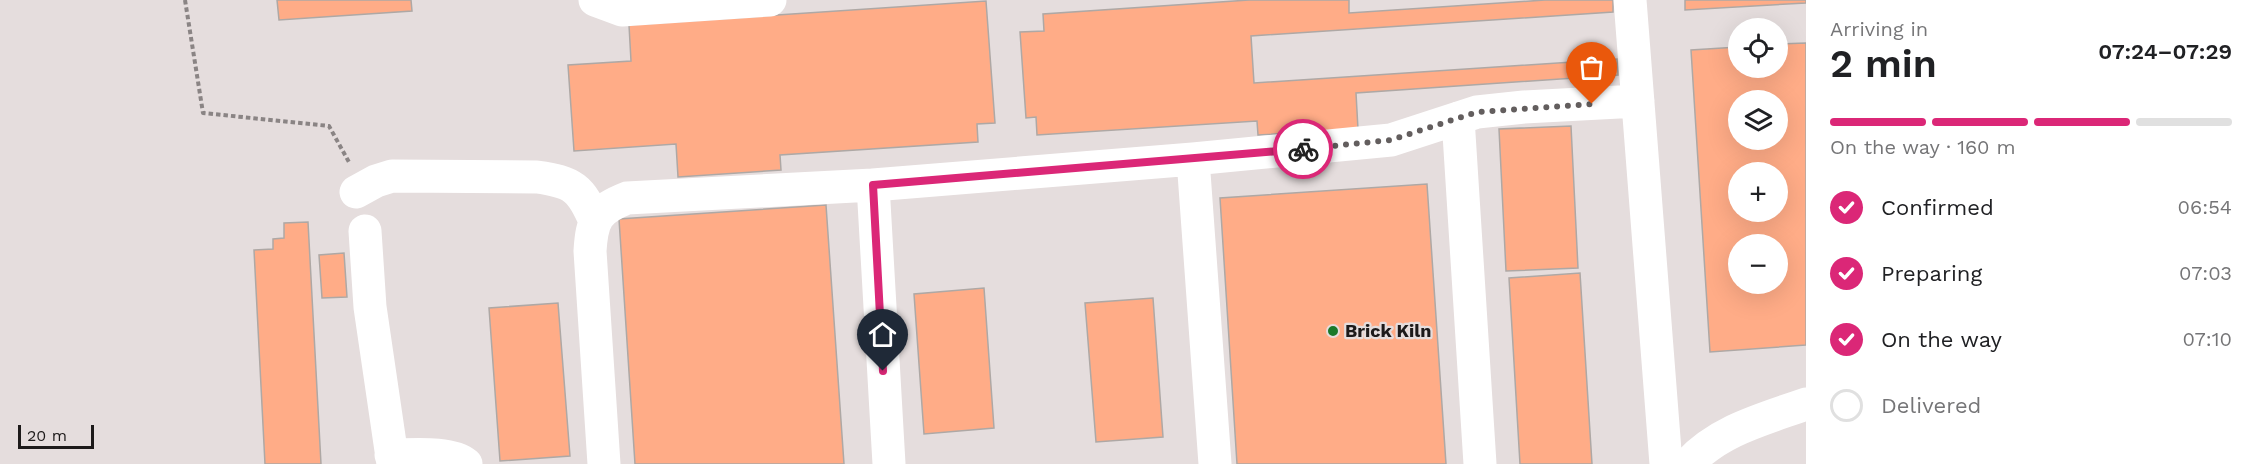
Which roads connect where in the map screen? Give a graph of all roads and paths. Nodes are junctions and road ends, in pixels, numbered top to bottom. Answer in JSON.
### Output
{"nodes":[{"id":1,"x":185,"y":0,"type":"edge"},
{"id":2,"x":595,"y":0,"type":"edge"},
{"id":3,"x":770,"y":0,"type":"edge"},
{"id":4,"x":1630,"y":0,"type":"edge"},
{"id":5,"x":1638,"y":101,"type":"junction"},
{"id":6,"x":1458,"y":118,"type":"junction"},
{"id":7,"x":1193,"y":159,"type":"junction"},
{"id":8,"x":873,"y":185,"type":"junction"},
{"id":9,"x":356,"y":192,"type":"joint"},
{"id":10,"x":595,"y":221,"type":"junction"},
{"id":11,"x":365,"y":231,"type":"dead end"},
{"id":12,"x":1806,"y":404,"type":"edge"},
{"id":13,"x":392,"y":459,"type":"edge"},
{"id":14,"x":466,"y":464,"type":"edge"},
{"id":15,"x":604,"y":464,"type":"edge"},
{"id":16,"x":888,"y":464,"type":"edge"},
{"id":17,"x":1215,"y":464,"type":"edge"},
{"id":18,"x":1480,"y":464,"type":"edge"},
{"id":19,"x":1666,"y":464,"type":"edge"},
{"id":20,"x":1688,"y":464,"type":"edge"}],
"edges":[{"from":1,"to":9,"type":"path"},
{"from":2,"to":3,"type":"lane"},
{"from":4,"to":5,"type":"lane"},
{"from":5,"to":6,"type":"lane"},
{"from":5,"to":19,"type":"lane"},
{"from":6,"to":7,"type":"lane"},
{"from":6,"to":18,"type":"lane"},
{"from":7,"to":8,"type":"lane"},
{"from":7,"to":17,"type":"lane"},
{"from":8,"to":10,"type":"lane"},
{"from":8,"to":16,"type":"lane"},
{"from":9,"to":10,"type":"lane"},
{"from":10,"to":15,"type":"lane"},
{"from":11,"to":13,"type":"lane"},
{"from":12,"to":20,"type":"lane"},
{"from":13,"to":14,"type":"lane"}]}
